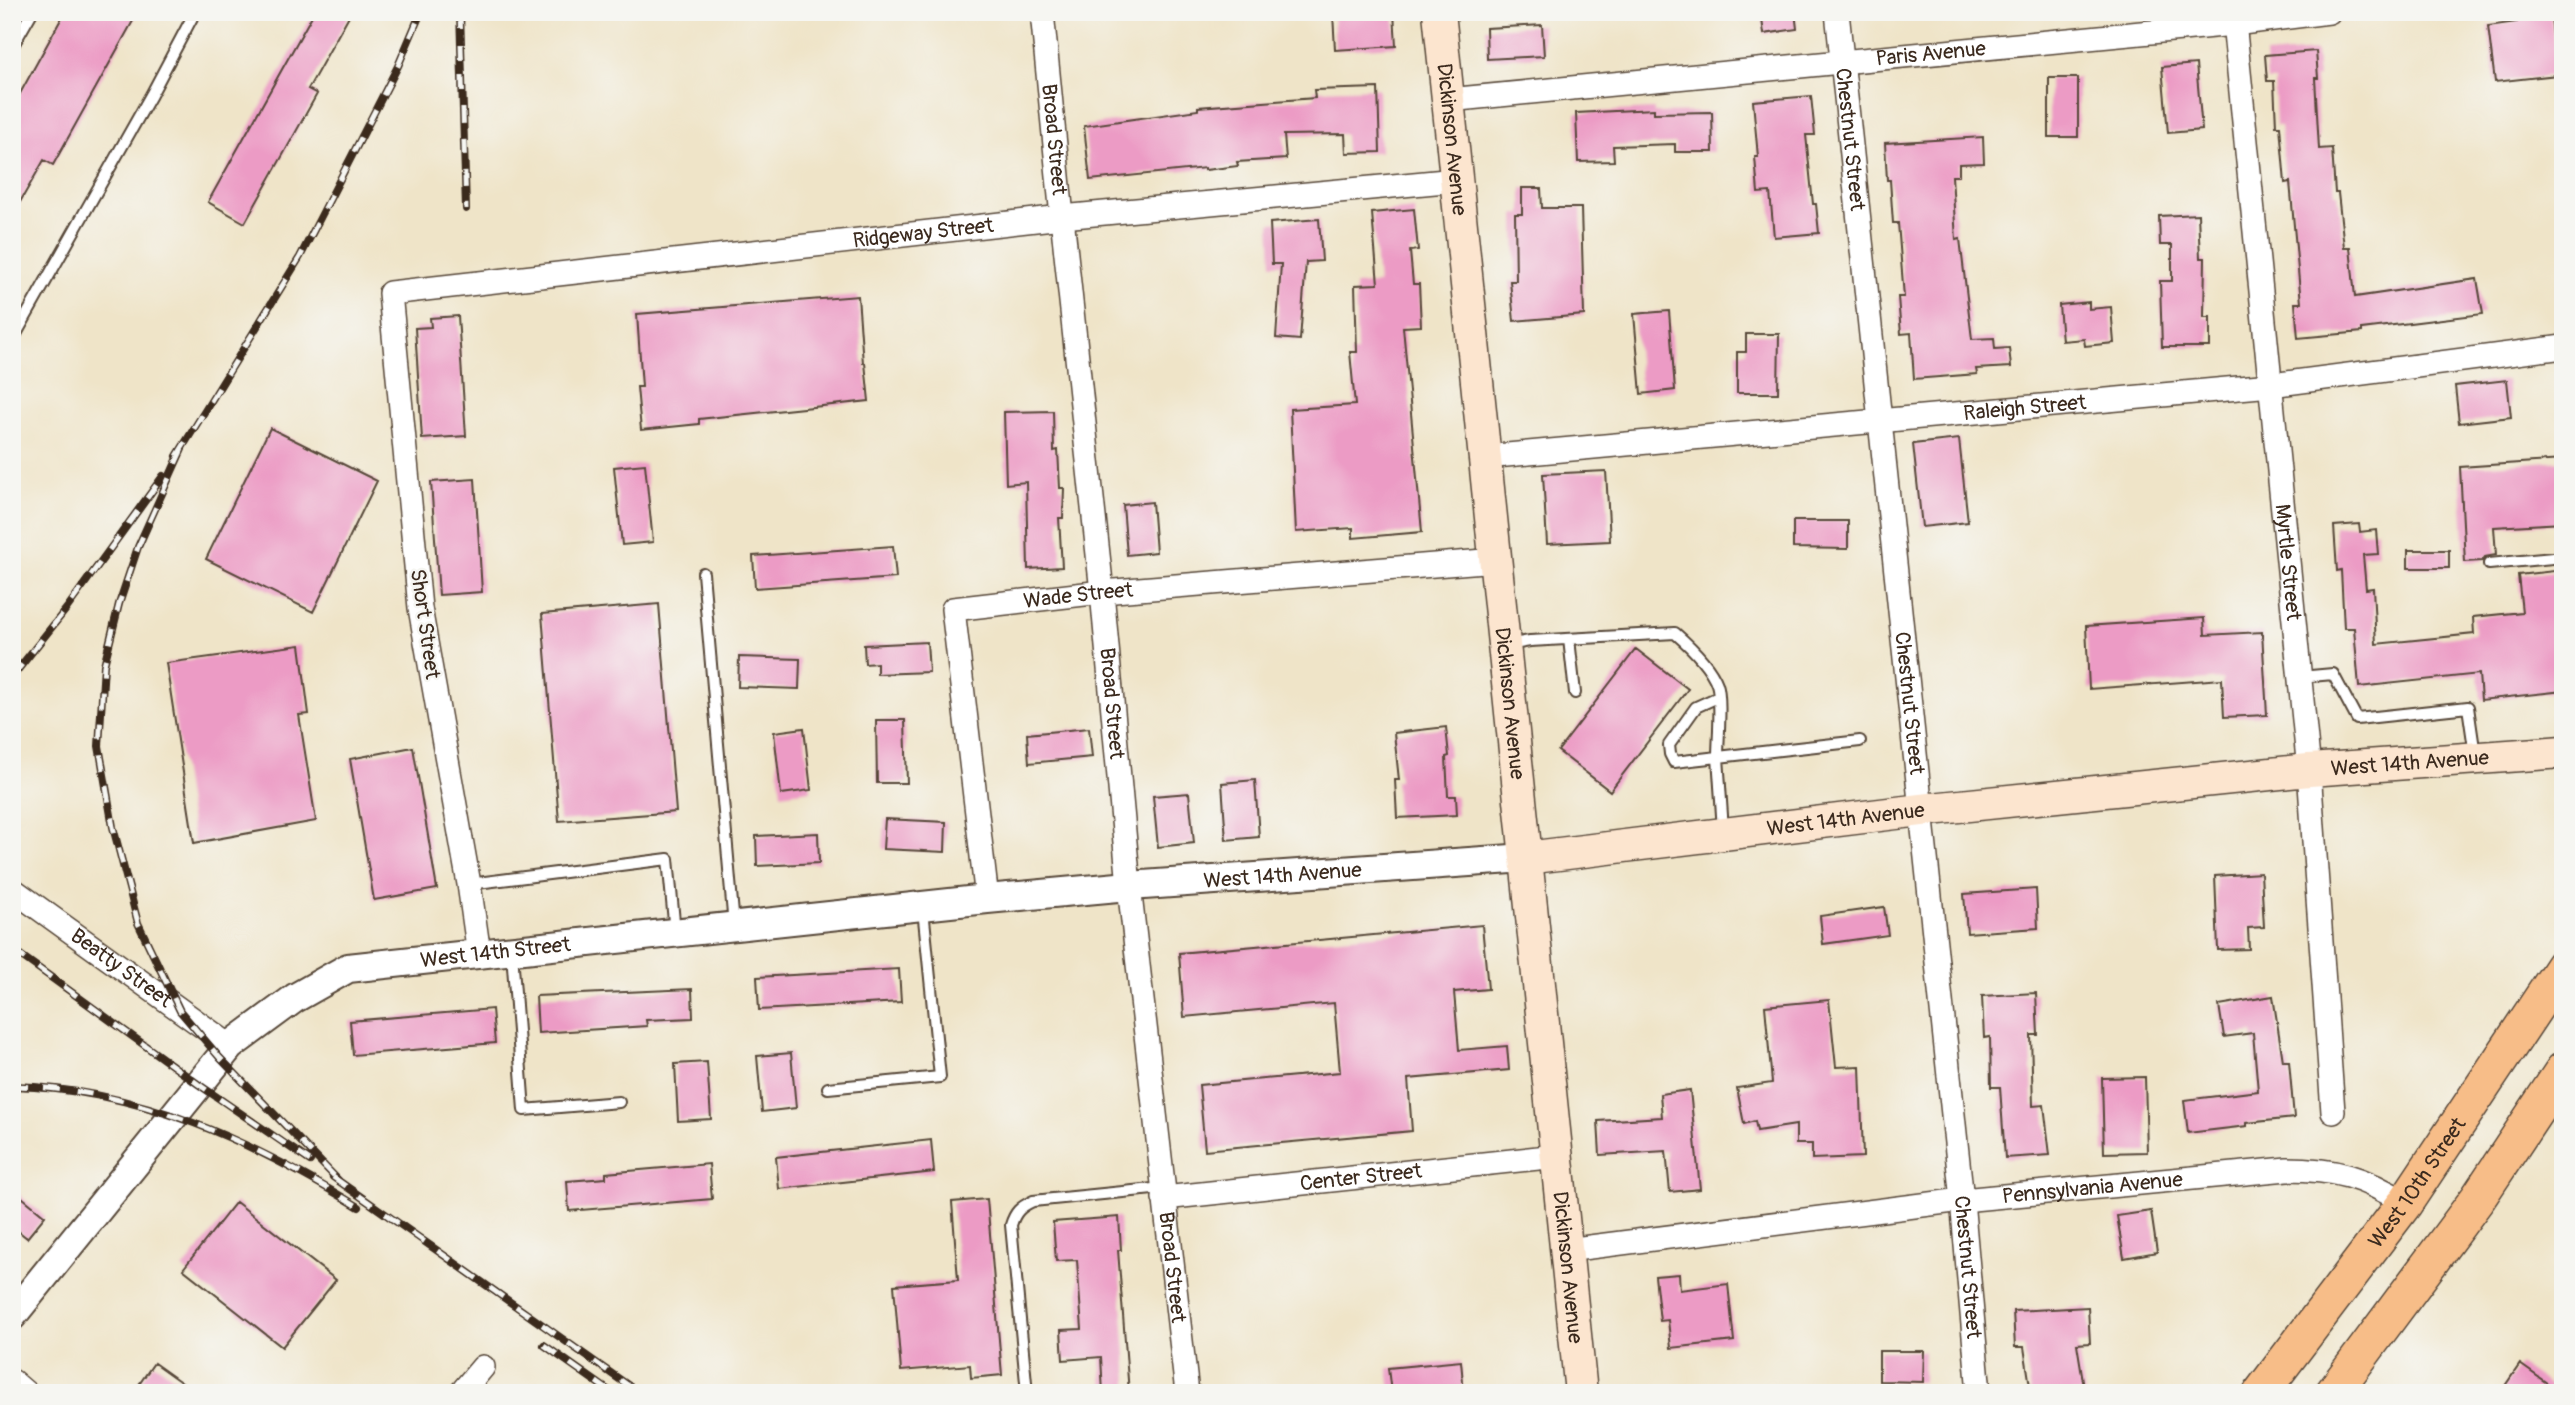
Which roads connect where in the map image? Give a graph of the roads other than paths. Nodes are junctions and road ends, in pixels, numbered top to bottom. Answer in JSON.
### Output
{"nodes":[{"id":1,"x":32,"y":12,"type":"edge"},
{"id":2,"x":195,"y":12,"type":"edge"},
{"id":3,"x":1042,"y":12,"type":"edge"},
{"id":4,"x":1439,"y":12,"type":"edge"},
{"id":5,"x":1837,"y":12,"type":"edge"},
{"id":6,"x":2329,"y":12,"type":"edge"},
{"id":7,"x":2233,"y":18,"type":"edge"},
{"id":8,"x":12,"y":47,"type":"edge"},
{"id":9,"x":1842,"y":61,"type":"junction"},
{"id":10,"x":1448,"y":100,"type":"junction"},
{"id":11,"x":1456,"y":180,"type":"junction"},
{"id":12,"x":1062,"y":217,"type":"junction"},
{"id":13,"x":390,"y":293,"type":"joint"},
{"id":14,"x":12,"y":341,"type":"edge"},
{"id":15,"x":2563,"y":347,"type":"edge"},
{"id":16,"x":2271,"y":385,"type":"junction"},
{"id":17,"x":1878,"y":422,"type":"junction"},
{"id":18,"x":1485,"y":457,"type":"junction"},
{"id":19,"x":2563,"y":557,"type":"edge"},
{"id":20,"x":1496,"y":560,"type":"junction"},
{"id":21,"x":2489,"y":564,"type":"dead end"},
{"id":22,"x":703,"y":573,"type":"dead end"},
{"id":23,"x":1102,"y":592,"type":"junction"},
{"id":24,"x":1569,"y":639,"type":"junction"},
{"id":25,"x":1505,"y":646,"type":"junction"},
{"id":26,"x":2300,"y":677,"type":"junction"},
{"id":27,"x":1574,"y":693,"type":"dead end"},
{"id":28,"x":1718,"y":696,"type":"junction"},
{"id":29,"x":1860,"y":740,"type":"dead end"},
{"id":30,"x":2563,"y":752,"type":"edge"},
{"id":31,"x":1718,"y":757,"type":"junction"},
{"id":32,"x":2475,"y":758,"type":"junction"},
{"id":33,"x":2309,"y":770,"type":"junction"},
{"id":34,"x":1921,"y":810,"type":"junction"},
{"id":35,"x":1723,"y":833,"type":"junction"},
{"id":36,"x":1526,"y":858,"type":"junction"},
{"id":37,"x":469,"y":884,"type":"junction"},
{"id":38,"x":1129,"y":886,"type":"junction"},
{"id":39,"x":12,"y":889,"type":"edge"},
{"id":40,"x":987,"y":899,"type":"junction"},
{"id":41,"x":922,"y":906,"type":"junction"},
{"id":42,"x":734,"y":926,"type":"junction"},
{"id":43,"x":675,"y":932,"type":"junction"},
{"id":44,"x":512,"y":950,"type":"junction"},
{"id":45,"x":479,"y":954,"type":"junction"},
{"id":46,"x":2563,"y":966,"type":"edge"},
{"id":47,"x":230,"y":1045,"type":"junction"},
{"id":48,"x":2563,"y":1070,"type":"edge"},
{"id":49,"x":828,"y":1088,"type":"dead end"},
{"id":50,"x":619,"y":1102,"type":"dead end"},
{"id":51,"x":2333,"y":1112,"type":"dead end"},
{"id":52,"x":1557,"y":1156,"type":"junction"},
{"id":53,"x":1163,"y":1193,"type":"junction"},
{"id":54,"x":1962,"y":1200,"type":"junction"},
{"id":55,"x":2405,"y":1203,"type":"junction"},
{"id":56,"x":1566,"y":1250,"type":"junction"},
{"id":57,"x":12,"y":1315,"type":"edge"},
{"id":58,"x":483,"y":1367,"type":"dead end"},
{"id":59,"x":12,"y":1381,"type":"edge"},
{"id":60,"x":26,"y":1393,"type":"edge"},
{"id":61,"x":461,"y":1393,"type":"edge"},
{"id":62,"x":1027,"y":1393,"type":"edge"},
{"id":63,"x":1187,"y":1393,"type":"edge"},
{"id":64,"x":1581,"y":1393,"type":"edge"},
{"id":65,"x":1979,"y":1393,"type":"edge"},
{"id":66,"x":2261,"y":1393,"type":"edge"},
{"id":67,"x":2333,"y":1393,"type":"edge"}],
"edges":[{"from":1,"to":8,"type":"lane"},
{"from":2,"to":14,"type":"lane"},
{"from":3,"to":12,"type":"street","name":"Broad Street"},
{"from":4,"to":10,"type":"main road","name":"Dickinson Avenue"},
{"from":5,"to":9,"type":"street","name":"Chestnut Street"},
{"from":6,"to":7,"type":"street","name":"Paris Avenue"},
{"from":7,"to":9,"type":"street","name":"Paris Avenue"},
{"from":7,"to":16,"type":"street","name":"Myrtle Street"},
{"from":9,"to":10,"type":"street","name":"Paris Avenue"},
{"from":9,"to":17,"type":"street","name":"Chestnut Street"},
{"from":10,"to":11,"type":"main road","name":"Dickinson Avenue"},
{"from":11,"to":12,"type":"street","name":"Ridgeway Street"},
{"from":11,"to":18,"type":"main road","name":"Dickinson Avenue"},
{"from":12,"to":13,"type":"street","name":"Ridgeway Street"},
{"from":12,"to":23,"type":"street","name":"Broad Street"},
{"from":13,"to":37,"type":"street","name":"Short Street"},
{"from":15,"to":16,"type":"street","name":"Raleigh Street"},
{"from":16,"to":17,"type":"street","name":"Raleigh Street"},
{"from":16,"to":26,"type":"street","name":"Myrtle Street"},
{"from":17,"to":18,"type":"street","name":"Raleigh Street"},
{"from":17,"to":34,"type":"street","name":"Chestnut Street"},
{"from":18,"to":20,"type":"main road","name":"Dickinson Avenue"},
{"from":19,"to":21,"type":"lane"},
{"from":20,"to":23,"type":"street","name":"Wade Street"},
{"from":20,"to":25,"type":"main road","name":"Dickinson Avenue"},
{"from":22,"to":42,"type":"lane"},
{"from":23,"to":38,"type":"street","name":"Broad Street"},
{"from":23,"to":40,"type":"street","name":"Wade Street"},
{"from":24,"to":25,"type":"lane"},
{"from":24,"to":27,"type":"lane"},
{"from":24,"to":28,"type":"lane"},
{"from":25,"to":36,"type":"main road","name":"Dickinson Avenue"},
{"from":26,"to":32,"type":"lane"},
{"from":26,"to":33,"type":"street","name":"Myrtle Street"},
{"from":28,"to":31,"type":"lane"},
{"from":28,"to":31,"type":"lane"},
{"from":29,"to":31,"type":"lane"},
{"from":30,"to":32,"type":"main road","name":"West 14th Avenue"},
{"from":31,"to":35,"type":"lane"},
{"from":32,"to":33,"type":"main road","name":"West 14th Avenue"},
{"from":33,"to":34,"type":"main road","name":"West 14th Avenue"},
{"from":33,"to":51,"type":"street","name":"Myrtle Street"},
{"from":34,"to":35,"type":"main road","name":"West 14th Avenue"},
{"from":34,"to":54,"type":"street","name":"Chestnut Street"},
{"from":35,"to":36,"type":"main road","name":"West 14th Avenue"},
{"from":36,"to":38,"type":"street","name":"West 14th Avenue"},
{"from":36,"to":52,"type":"main road","name":"Dickinson Avenue"},
{"from":37,"to":43,"type":"lane"},
{"from":37,"to":45,"type":"street","name":"Short Street"},
{"from":38,"to":40,"type":"street","name":"West 14th Street"},
{"from":38,"to":53,"type":"street","name":"Broad Street"},
{"from":39,"to":47,"type":"street","name":"Beatty Street"},
{"from":40,"to":41,"type":"street","name":"West 14th Street"},
{"from":41,"to":42,"type":"street","name":"West 14th Street"},
{"from":41,"to":49,"type":"lane"},
{"from":42,"to":43,"type":"street","name":"West 14th Street"},
{"from":43,"to":44,"type":"street","name":"West 14th Street"},
{"from":44,"to":45,"type":"street","name":"West 14th Street"},
{"from":44,"to":50,"type":"lane"},
{"from":45,"to":47,"type":"street","name":"West 14th Street"},
{"from":46,"to":55,"type":"main road","name":"West 10th Street"},
{"from":47,"to":57,"type":"street","name":"West 14th Street"},
{"from":48,"to":67,"type":"main road"},
{"from":52,"to":53,"type":"street","name":"Center Street"},
{"from":52,"to":56,"type":"main road","name":"Dickinson Avenue"},
{"from":53,"to":62,"type":"lane"},
{"from":53,"to":63,"type":"street","name":"Broad Street"},
{"from":54,"to":55,"type":"street","name":"Pennsylvania Avenue"},
{"from":54,"to":56,"type":"street","name":"Pennsylvania Avenue"},
{"from":54,"to":65,"type":"street","name":"Chestnut Street"},
{"from":55,"to":66,"type":"main road","name":"West 10th Street"},
{"from":56,"to":64,"type":"main road","name":"Dickinson Avenue"},
{"from":58,"to":61,"type":"street"},
{"from":59,"to":60,"type":"street"}]}
